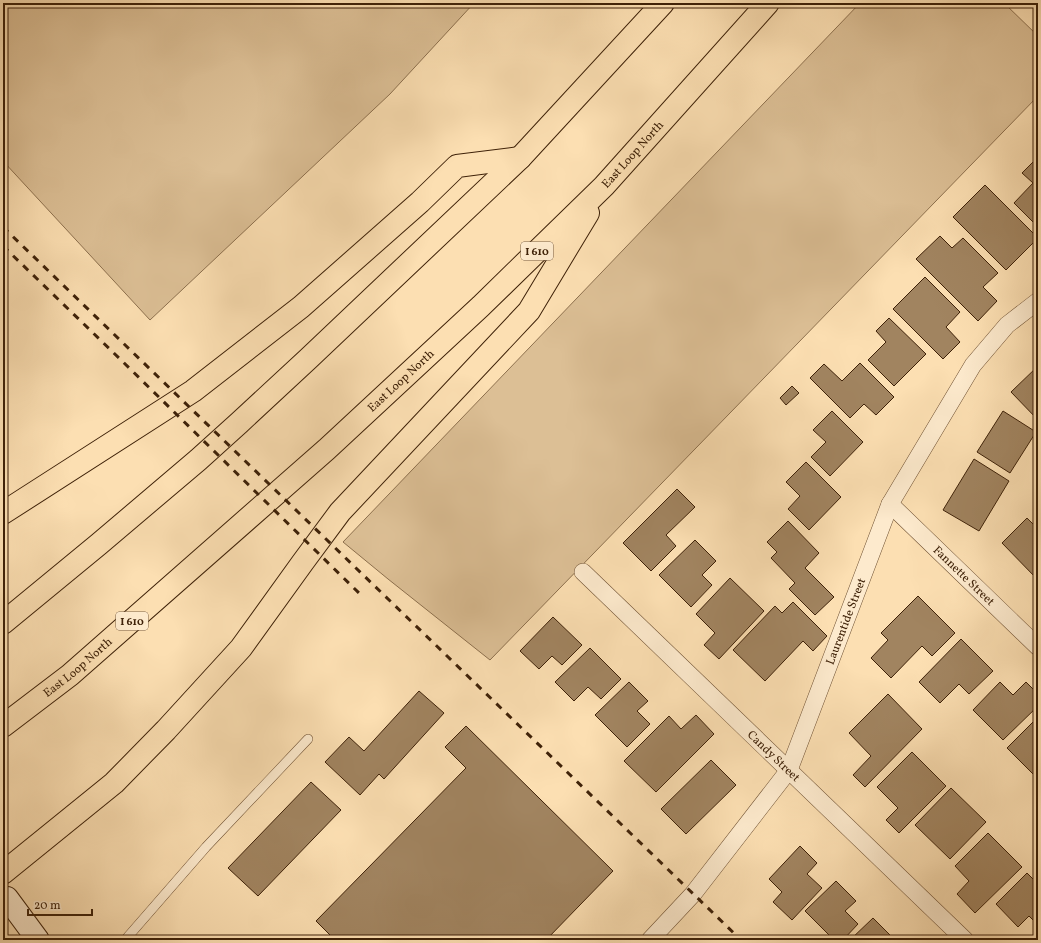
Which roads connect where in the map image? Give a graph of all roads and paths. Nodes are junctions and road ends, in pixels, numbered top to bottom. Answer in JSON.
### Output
{"nodes":[{"id":1,"x":663,"y":3,"type":"edge"},
{"id":2,"x":768,"y":3,"type":"edge"},
{"id":3,"x":520,"y":158,"type":"junction"},
{"id":4,"x":604,"y":186,"type":"junction"},
{"id":5,"x":1038,"y":301,"type":"edge"},
{"id":6,"x":890,"y":504,"type":"junction"},
{"id":7,"x":3,"y":513,"type":"edge"},
{"id":8,"x":583,"y":572,"type":"dead end"},
{"id":9,"x":3,"y":623,"type":"edge"},
{"id":10,"x":1038,"y":647,"type":"edge"},
{"id":11,"x":3,"y":726,"type":"edge"},
{"id":12,"x":308,"y":738,"type":"dead end"},
{"id":13,"x":789,"y":770,"type":"junction"},
{"id":14,"x":3,"y":872,"type":"edge"},
{"id":15,"x":3,"y":898,"type":"edge"},
{"id":16,"x":38,"y":940,"type":"edge"},
{"id":17,"x":125,"y":940,"type":"edge"},
{"id":18,"x":650,"y":940,"type":"edge"},
{"id":19,"x":965,"y":940,"type":"edge"}],
"edges":[{"from":1,"to":3,"type":"highway"},
{"from":2,"to":4,"type":"highway","name":"East Loop North","number":"I 610"},
{"from":3,"to":7,"type":"highway"},
{"from":3,"to":9,"type":"highway"},
{"from":4,"to":11,"type":"highway","name":"East Loop North","number":"I 610"},
{"from":4,"to":14,"type":"highway"},
{"from":5,"to":6,"type":"street","name":"Laurentide Street"},
{"from":6,"to":10,"type":"street","name":"Fannette Street"},
{"from":6,"to":13,"type":"street","name":"Laurentide Street"},
{"from":8,"to":13,"type":"street","name":"Candy Street"},
{"from":12,"to":17,"type":"lane"},
{"from":13,"to":18,"type":"street","name":"Laurentide Street"},
{"from":13,"to":19,"type":"street","name":"Candy Street"},
{"from":15,"to":16,"type":"main road"}]}
